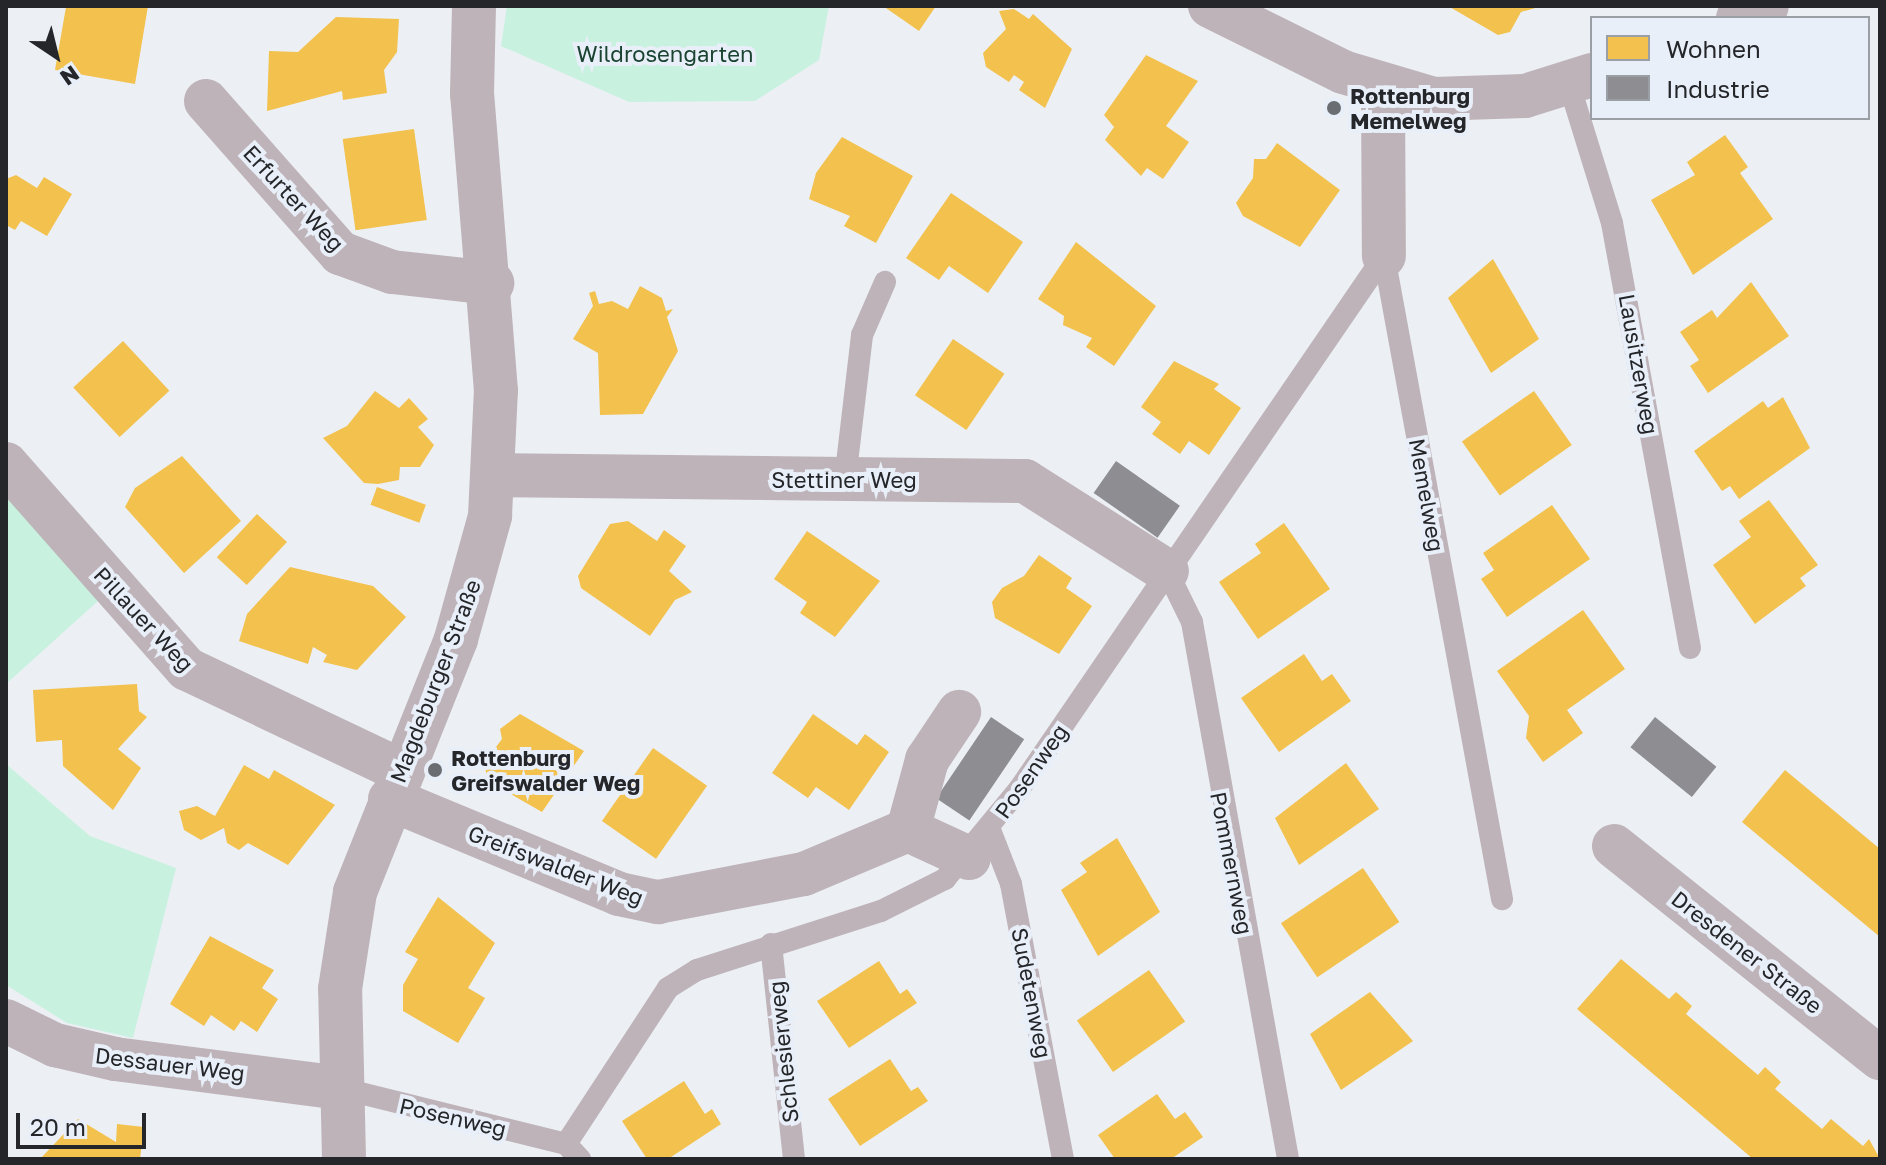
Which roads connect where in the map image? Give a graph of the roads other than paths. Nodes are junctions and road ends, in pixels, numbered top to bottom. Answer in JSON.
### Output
{"nodes":[{"id":1,"x":474,"y":6,"type":"edge"},
{"id":2,"x":1210,"y":6,"type":"edge"},
{"id":3,"x":1767,"y":6,"type":"edge"},
{"id":4,"x":1743,"y":16,"type":"edge"},
{"id":5,"x":1581,"y":80,"type":"edge"},
{"id":6,"x":1383,"y":88,"type":"junction"},
{"id":7,"x":206,"y":101,"type":"dead end"},
{"id":8,"x":1384,"y":256,"type":"junction"},
{"id":9,"x":885,"y":282,"type":"dead end"},
{"id":10,"x":492,"y":283,"type":"junction"},
{"id":11,"x":6,"y":464,"type":"edge"},
{"id":12,"x":495,"y":475,"type":"junction"},
{"id":13,"x":845,"y":480,"type":"junction"},
{"id":14,"x":1167,"y":571,"type":"junction"},
{"id":15,"x":1690,"y":648,"type":"dead end"},
{"id":16,"x":959,"y":712,"type":"dead end"},
{"id":17,"x":396,"y":785,"type":"junction"},
{"id":18,"x":908,"y":830,"type":"junction"},
{"id":19,"x":979,"y":844,"type":"junction"},
{"id":20,"x":1614,"y":846,"type":"dead end"},
{"id":21,"x":1502,"y":899,"type":"dead end"},
{"id":22,"x":771,"y":944,"type":"junction"},
{"id":23,"x":6,"y":1021,"type":"edge"},
{"id":24,"x":1880,"y":1058,"type":"edge"},
{"id":25,"x":340,"y":1088,"type":"junction"},
{"id":26,"x":575,"y":1154,"type":"edge"},
{"id":27,"x":344,"y":1159,"type":"edge"},
{"id":28,"x":794,"y":1159,"type":"edge"},
{"id":29,"x":1063,"y":1159,"type":"edge"},
{"id":30,"x":1288,"y":1159,"type":"edge"}],
"edges":[{"from":1,"to":10,"type":"street","name":"Magdeburger Straße"},
{"from":2,"to":6,"type":"street"},
{"from":3,"to":4,"type":"street"},
{"from":5,"to":6,"type":"street"},
{"from":5,"to":15,"type":"lane","name":"Lausitzerweg"},
{"from":6,"to":8,"type":"street","name":"Memelweg"},
{"from":7,"to":10,"type":"street","name":"Erfurter Weg"},
{"from":8,"to":14,"type":"lane","name":"Posenweg"},
{"from":8,"to":21,"type":"lane","name":"Memelweg"},
{"from":9,"to":13,"type":"lane"},
{"from":10,"to":12,"type":"street","name":"Magdeburger Straße"},
{"from":11,"to":17,"type":"street","name":"Pillauer Weg"},
{"from":12,"to":13,"type":"street","name":"Stettiner Weg"},
{"from":12,"to":17,"type":"street","name":"Magdeburger Straße"},
{"from":13,"to":14,"type":"street","name":"Stettiner Weg"},
{"from":14,"to":19,"type":"lane","name":"Posenweg"},
{"from":14,"to":30,"type":"lane","name":"Pommernweg"},
{"from":16,"to":18,"type":"street"},
{"from":17,"to":18,"type":"street","name":"Greifswalder Weg"},
{"from":17,"to":25,"type":"street","name":"Magdeburger Straße"},
{"from":18,"to":19,"type":"street"},
{"from":19,"to":22,"type":"lane","name":"Posenweg"},
{"from":19,"to":29,"type":"lane","name":"Sudetenweg"},
{"from":20,"to":24,"type":"street","name":"Dresdener Straße"},
{"from":22,"to":26,"type":"lane","name":"Posenweg"},
{"from":22,"to":28,"type":"lane","name":"Schlesierweg"},
{"from":23,"to":25,"type":"street","name":"Dessauer Weg"},
{"from":25,"to":26,"type":"lane","name":"Posenweg"},
{"from":25,"to":27,"type":"street","name":"Magdeburger Straße"}]}
